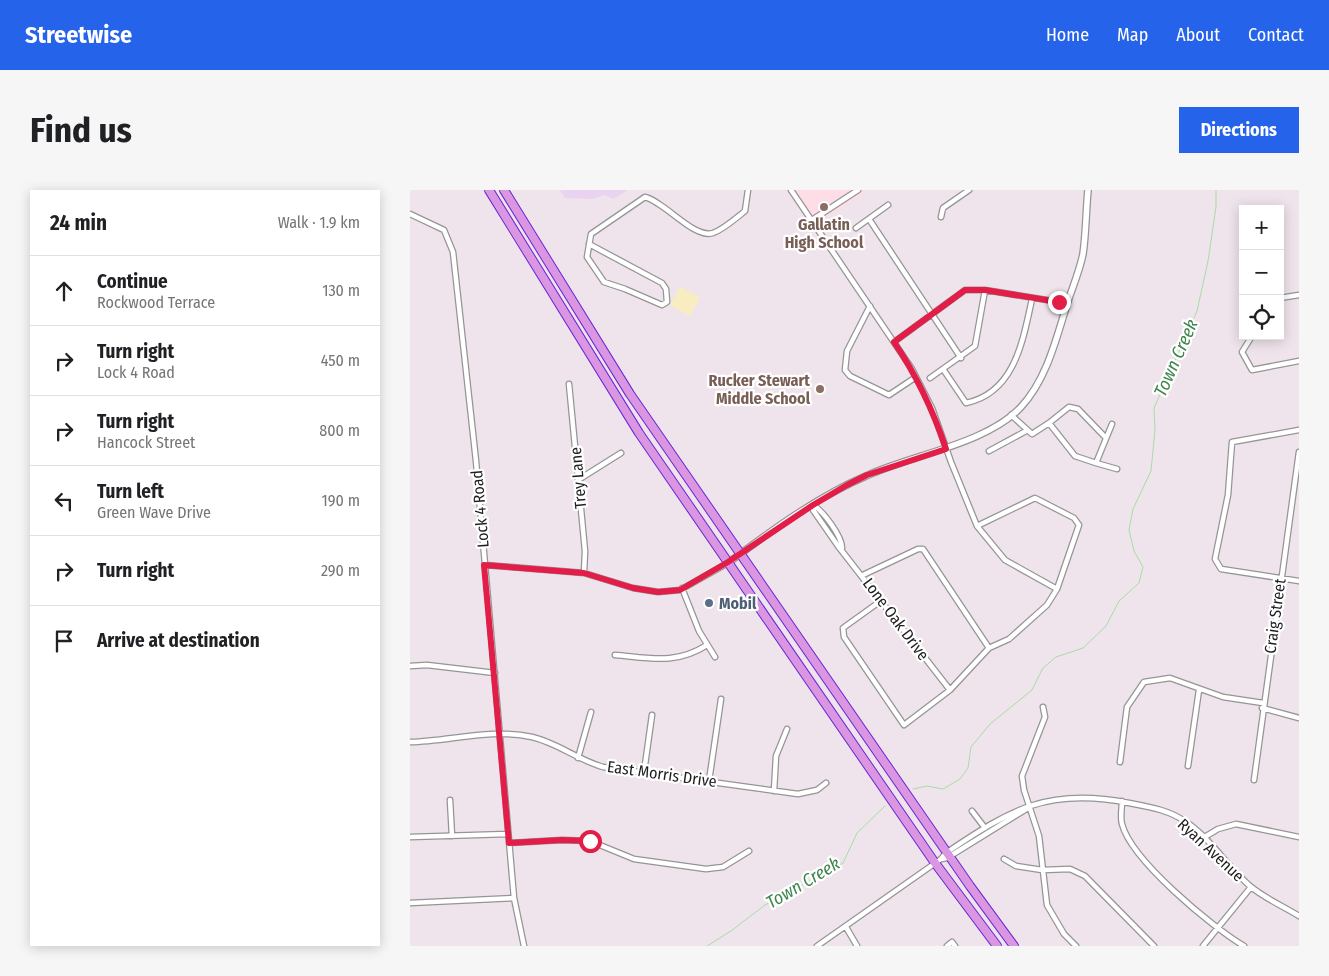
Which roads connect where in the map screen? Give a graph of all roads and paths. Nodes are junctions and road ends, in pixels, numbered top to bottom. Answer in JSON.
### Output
{"nodes":[{"id":1,"x":489,"y":190,"type":"edge"},
{"id":2,"x":504,"y":190,"type":"edge"},
{"id":3,"x":748,"y":190,"type":"edge"},
{"id":4,"x":791,"y":190,"type":"edge"},
{"id":5,"x":858,"y":190,"type":"edge"},
{"id":6,"x":969,"y":190,"type":"edge"},
{"id":7,"x":1088,"y":190,"type":"edge"},
{"id":8,"x":888,"y":205,"type":"dead end"},
{"id":9,"x":410,"y":214,"type":"edge"},
{"id":10,"x":941,"y":217,"type":"dead end"},
{"id":11,"x":869,"y":219,"type":"junction"},
{"id":12,"x":812,"y":220,"type":"junction"},
{"id":13,"x":856,"y":228,"type":"dead end"},
{"id":14,"x":589,"y":244,"type":"junction"},
{"id":15,"x":985,"y":290,"type":"junction"},
{"id":16,"x":1299,"y":295,"type":"edge"},
{"id":17,"x":1284,"y":297,"type":"edge"},
{"id":18,"x":1032,"y":298,"type":"junction"},
{"id":19,"x":1059,"y":302,"type":"dead end"},
{"id":20,"x":870,"y":306,"type":"junction"},
{"id":21,"x":933,"y":315,"type":"junction"},
{"id":22,"x":1250,"y":340,"type":"edge"},
{"id":23,"x":894,"y":342,"type":"junction"},
{"id":24,"x":961,"y":358,"type":"junction"},
{"id":25,"x":1299,"y":361,"type":"edge"},
{"id":26,"x":943,"y":369,"type":"junction"},
{"id":27,"x":916,"y":377,"type":"junction"},
{"id":28,"x":930,"y":378,"type":"dead end"},
{"id":29,"x":569,"y":384,"type":"dead end"},
{"id":30,"x":1011,"y":415,"type":"junction"},
{"id":31,"x":1049,"y":423,"type":"junction"},
{"id":32,"x":1112,"y":424,"type":"dead end"},
{"id":33,"x":1299,"y":430,"type":"edge"},
{"id":34,"x":1026,"y":431,"type":"junction"},
{"id":35,"x":1106,"y":438,"type":"junction"},
{"id":36,"x":946,"y":449,"type":"junction"},
{"id":37,"x":989,"y":450,"type":"dead end"},
{"id":38,"x":1299,"y":452,"type":"edge"},
{"id":39,"x":620,"y":453,"type":"dead end"},
{"id":40,"x":1096,"y":463,"type":"junction"},
{"id":41,"x":1117,"y":469,"type":"dead end"},
{"id":42,"x":578,"y":480,"type":"junction"},
{"id":43,"x":813,"y":505,"type":"junction"},
{"id":44,"x":977,"y":526,"type":"junction"},
{"id":45,"x":740,"y":554,"type":"junction"},
{"id":46,"x":728,"y":562,"type":"junction"},
{"id":47,"x":484,"y":565,"type":"junction"},
{"id":48,"x":584,"y":573,"type":"junction"},
{"id":49,"x":863,"y":575,"type":"junction"},
{"id":50,"x":1280,"y":579,"type":"junction"},
{"id":51,"x":1299,"y":581,"type":"edge"},
{"id":52,"x":682,"y":588,"type":"junction"},
{"id":53,"x":1057,"y":589,"type":"junction"},
{"id":54,"x":882,"y":600,"type":"junction"},
{"id":55,"x":707,"y":645,"type":"junction"},
{"id":56,"x":989,"y":648,"type":"junction"},
{"id":57,"x":615,"y":655,"type":"dead end"},
{"id":58,"x":716,"y":657,"type":"dead end"},
{"id":59,"x":410,"y":666,"type":"edge"},
{"id":60,"x":495,"y":673,"type":"junction"},
{"id":61,"x":950,"y":690,"type":"junction"},
{"id":62,"x":1199,"y":690,"type":"junction"},
{"id":63,"x":721,"y":699,"type":"dead end"},
{"id":64,"x":1263,"y":702,"type":"junction"},
{"id":65,"x":1043,"y":707,"type":"dead end"},
{"id":66,"x":1262,"y":708,"type":"junction"},
{"id":67,"x":592,"y":712,"type":"dead end"},
{"id":68,"x":652,"y":715,"type":"dead end"},
{"id":69,"x":1299,"y":718,"type":"edge"},
{"id":70,"x":787,"y":729,"type":"dead end"},
{"id":71,"x":501,"y":733,"type":"junction"},
{"id":72,"x":410,"y":742,"type":"edge"},
{"id":73,"x":578,"y":758,"type":"junction"},
{"id":74,"x":1120,"y":762,"type":"dead end"},
{"id":75,"x":1188,"y":766,"type":"dead end"},
{"id":76,"x":644,"y":772,"type":"junction"},
{"id":77,"x":1254,"y":780,"type":"dead end"},
{"id":78,"x":708,"y":781,"type":"junction"},
{"id":79,"x":826,"y":783,"type":"dead end"},
{"id":80,"x":774,"y":791,"type":"junction"},
{"id":81,"x":450,"y":800,"type":"dead end"},
{"id":82,"x":1122,"y":801,"type":"junction"},
{"id":83,"x":1028,"y":807,"type":"junction"},
{"id":84,"x":972,"y":811,"type":"dead end"},
{"id":85,"x":986,"y":829,"type":"junction"},
{"id":86,"x":508,"y":834,"type":"junction"},
{"id":87,"x":452,"y":836,"type":"junction"},
{"id":88,"x":410,"y":837,"type":"edge"},
{"id":89,"x":1299,"y":837,"type":"edge"},
{"id":90,"x":1203,"y":838,"type":"junction"},
{"id":91,"x":509,"y":843,"type":"junction"},
{"id":92,"x":749,"y":850,"type":"dead end"},
{"id":93,"x":943,"y":858,"type":"junction"},
{"id":94,"x":1004,"y":859,"type":"dead end"},
{"id":95,"x":1042,"y":870,"type":"junction"},
{"id":96,"x":1251,"y":887,"type":"junction"},
{"id":97,"x":514,"y":898,"type":"junction"},
{"id":98,"x":410,"y":903,"type":"edge"},
{"id":99,"x":1299,"y":916,"type":"edge"},
{"id":100,"x":846,"y":927,"type":"junction"},
{"id":101,"x":1217,"y":929,"type":"junction"},
{"id":102,"x":524,"y":946,"type":"edge"},
{"id":103,"x":817,"y":946,"type":"edge"},
{"id":104,"x":857,"y":946,"type":"edge"},
{"id":105,"x":946,"y":946,"type":"edge"},
{"id":106,"x":956,"y":946,"type":"edge"},
{"id":107,"x":996,"y":946,"type":"edge"},
{"id":108,"x":1014,"y":946,"type":"edge"},
{"id":109,"x":1076,"y":946,"type":"edge"},
{"id":110,"x":1154,"y":946,"type":"edge"},
{"id":111,"x":1203,"y":946,"type":"edge"},
{"id":112,"x":1244,"y":946,"type":"edge"}],
"edges":[{"from":1,"to":46,"type":"highway"},
{"from":2,"to":45,"type":"highway"},
{"from":3,"to":14,"type":"street"},
{"from":4,"to":12,"type":"street"},
{"from":5,"to":12,"type":"street"},
{"from":6,"to":10,"type":"street"},
{"from":7,"to":30,"type":"street"},
{"from":8,"to":11,"type":"street"},
{"from":9,"to":47,"type":"street","name":"Lock 4 Road"},
{"from":11,"to":13,"type":"street"},
{"from":11,"to":21,"type":"street"},
{"from":12,"to":20,"type":"street"},
{"from":14,"to":14,"type":"street"},
{"from":15,"to":18,"type":"street"},
{"from":15,"to":21,"type":"street"},
{"from":15,"to":24,"type":"street"},
{"from":16,"to":17,"type":"street"},
{"from":18,"to":19,"type":"street"},
{"from":18,"to":26,"type":"street"},
{"from":20,"to":23,"type":"street"},
{"from":20,"to":27,"type":"street"},
{"from":21,"to":23,"type":"street"},
{"from":21,"to":24,"type":"street"},
{"from":22,"to":25,"type":"street"},
{"from":23,"to":27,"type":"street"},
{"from":24,"to":26,"type":"street"},
{"from":26,"to":28,"type":"street"},
{"from":27,"to":36,"type":"street"},
{"from":29,"to":42,"type":"street","name":"Trey Lane"},
{"from":30,"to":34,"type":"street"},
{"from":30,"to":36,"type":"street"},
{"from":31,"to":34,"type":"street"},
{"from":31,"to":35,"type":"street"},
{"from":31,"to":40,"type":"street"},
{"from":32,"to":35,"type":"street"},
{"from":33,"to":50,"type":"street"},
{"from":34,"to":37,"type":"street"},
{"from":35,"to":40,"type":"street"},
{"from":36,"to":43,"type":"street"},
{"from":36,"to":44,"type":"street"},
{"from":38,"to":50,"type":"street","name":"Craig Street"},
{"from":39,"to":42,"type":"street"},
{"from":40,"to":41,"type":"street"},
{"from":42,"to":48,"type":"street","name":"Trey Lane"},
{"from":43,"to":45,"type":"street"},
{"from":43,"to":49,"type":"street","name":"Lone Oak Drive"},
{"from":44,"to":53,"type":"street"},
{"from":44,"to":53,"type":"street"},
{"from":45,"to":46,"type":"street"},
{"from":45,"to":93,"type":"highway"},
{"from":46,"to":52,"type":"street"},
{"from":46,"to":93,"type":"highway"},
{"from":47,"to":48,"type":"street"},
{"from":47,"to":60,"type":"street","name":"Lock 4 Road"},
{"from":48,"to":52,"type":"street"},
{"from":49,"to":54,"type":"street","name":"Lone Oak Drive"},
{"from":49,"to":56,"type":"street"},
{"from":50,"to":51,"type":"street"},
{"from":50,"to":64,"type":"street","name":"Craig Street"},
{"from":52,"to":55,"type":"street"},
{"from":53,"to":56,"type":"street"},
{"from":54,"to":61,"type":"street","name":"Lone Oak Drive"},
{"from":54,"to":61,"type":"street"},
{"from":55,"to":57,"type":"street"},
{"from":55,"to":58,"type":"street"},
{"from":56,"to":61,"type":"street"},
{"from":59,"to":60,"type":"street"},
{"from":60,"to":71,"type":"street","name":"Lock 4 Road"},
{"from":62,"to":64,"type":"street"},
{"from":62,"to":74,"type":"street"},
{"from":62,"to":75,"type":"street"},
{"from":63,"to":78,"type":"street"},
{"from":64,"to":66,"type":"street","name":"Craig Street"},
{"from":65,"to":83,"type":"street"},
{"from":66,"to":69,"type":"street"},
{"from":66,"to":77,"type":"street","name":"Craig Street"},
{"from":67,"to":73,"type":"street"},
{"from":68,"to":76,"type":"street"},
{"from":70,"to":80,"type":"street"},
{"from":71,"to":72,"type":"street","name":"East Morris Drive"},
{"from":71,"to":73,"type":"street","name":"East Morris Drive"},
{"from":71,"to":86,"type":"street","name":"Lock 4 Road"},
{"from":73,"to":76,"type":"street","name":"East Morris Drive"},
{"from":76,"to":78,"type":"street","name":"East Morris Drive"},
{"from":78,"to":80,"type":"street","name":"East Morris Drive"},
{"from":79,"to":80,"type":"street","name":"East Morris Drive"},
{"from":81,"to":87,"type":"street"},
{"from":82,"to":83,"type":"street","name":"Ryan Avenue"},
{"from":82,"to":90,"type":"street","name":"Ryan Avenue"},
{"from":82,"to":101,"type":"street"},
{"from":83,"to":85,"type":"street","name":"Ryan Avenue"},
{"from":83,"to":95,"type":"street"},
{"from":84,"to":85,"type":"street"},
{"from":85,"to":93,"type":"street","name":"Ryan Avenue"},
{"from":86,"to":87,"type":"street"},
{"from":86,"to":91,"type":"street","name":"Lock 4 Road"},
{"from":87,"to":88,"type":"street"},
{"from":89,"to":90,"type":"street"},
{"from":90,"to":96,"type":"street","name":"Ryan Avenue"},
{"from":91,"to":92,"type":"street"},
{"from":91,"to":97,"type":"street","name":"Lock 4 Road"},
{"from":93,"to":100,"type":"street","name":"Ryan Avenue"},
{"from":93,"to":107,"type":"highway"},
{"from":93,"to":108,"type":"highway"},
{"from":94,"to":95,"type":"street"},
{"from":95,"to":109,"type":"street"},
{"from":95,"to":110,"type":"street"},
{"from":96,"to":99,"type":"street","name":"Ryan Avenue"},
{"from":96,"to":101,"type":"street"},
{"from":97,"to":98,"type":"street"},
{"from":97,"to":102,"type":"street","name":"Lock 4 Road"},
{"from":100,"to":103,"type":"street","name":"Ryan Avenue"},
{"from":100,"to":104,"type":"street"},
{"from":101,"to":111,"type":"street"},
{"from":101,"to":112,"type":"street"},
{"from":105,"to":106,"type":"street"}]}
